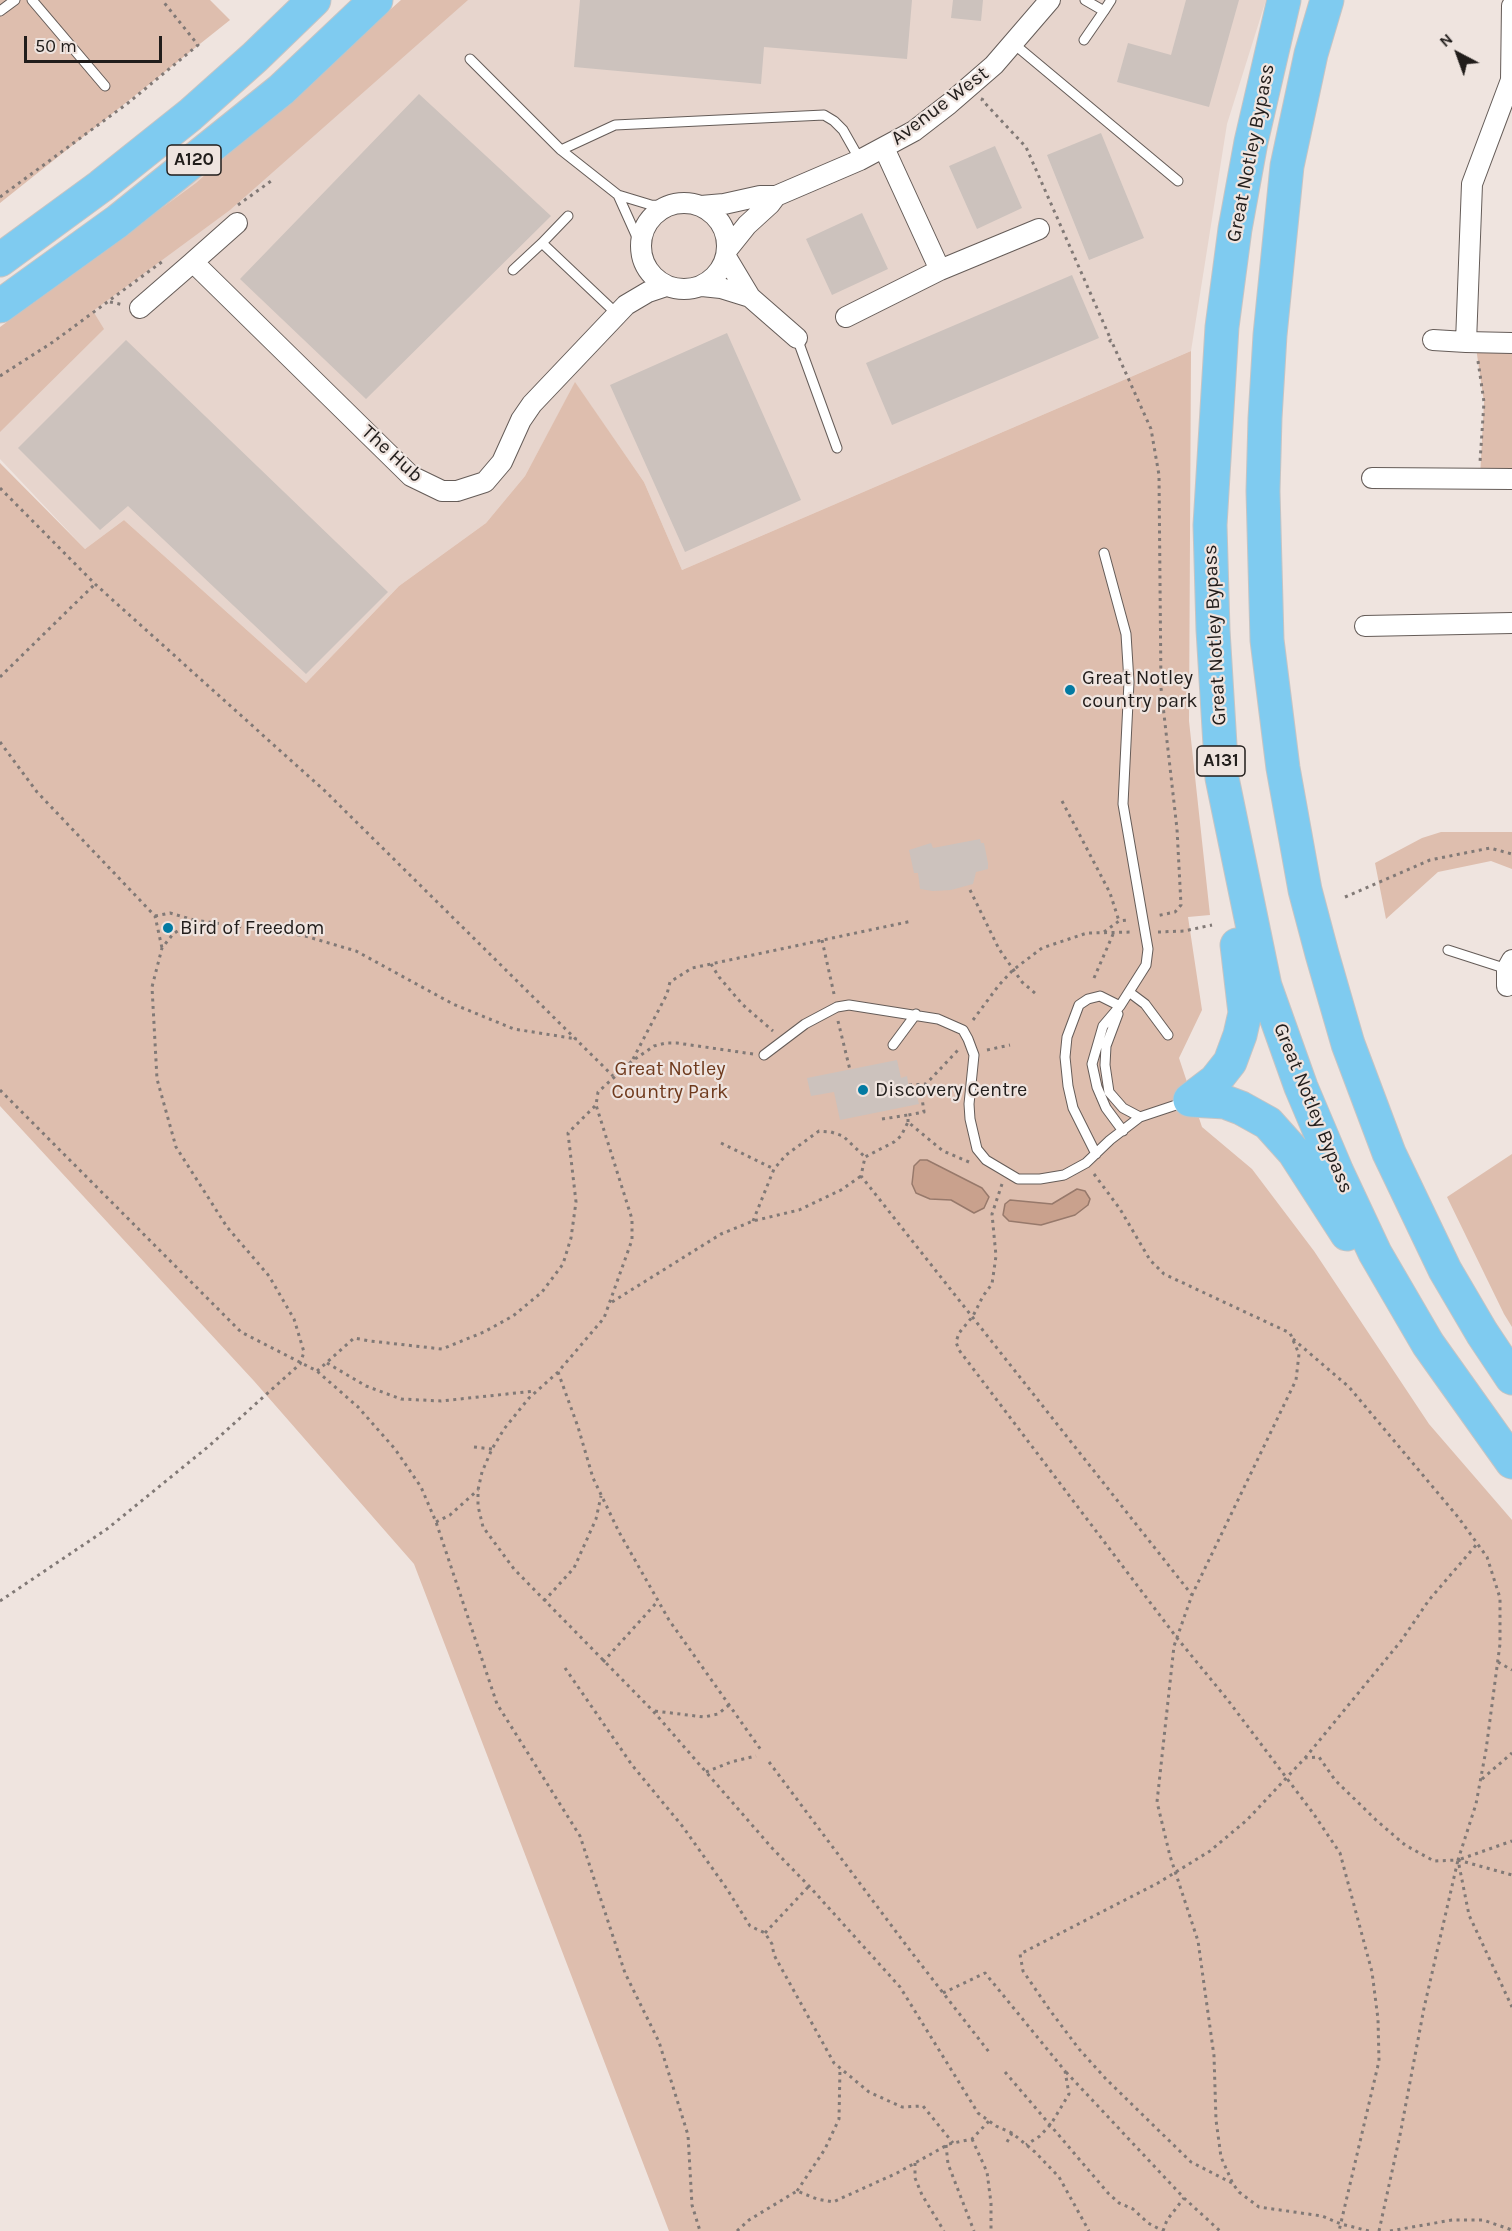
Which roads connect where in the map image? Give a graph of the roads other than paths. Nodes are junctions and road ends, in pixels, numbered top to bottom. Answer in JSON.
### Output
{"nodes":[{"id":1,"x":15,"y":0,"type":"edge"},
{"id":2,"x":32,"y":0,"type":"edge"},
{"id":3,"x":314,"y":0,"type":"edge"},
{"id":4,"x":376,"y":0,"type":"edge"},
{"id":5,"x":1050,"y":0,"type":"edge"},
{"id":6,"x":1085,"y":0,"type":"edge"},
{"id":7,"x":1111,"y":0,"type":"edge"},
{"id":8,"x":1284,"y":0,"type":"edge"},
{"id":9,"x":1327,"y":0,"type":"edge"},
{"id":10,"x":1512,"y":6,"type":"edge"},
{"id":11,"x":0,"y":10,"type":"edge"},
{"id":12,"x":1104,"y":11,"type":"junction"},
{"id":13,"x":1084,"y":40,"type":"dead end"},
{"id":14,"x":1014,"y":44,"type":"junction"},
{"id":15,"x":470,"y":59,"type":"dead end"},
{"id":16,"x":105,"y":86,"type":"dead end"},
{"id":17,"x":884,"y":148,"type":"junction"},
{"id":18,"x":561,"y":150,"type":"junction"},
{"id":19,"x":860,"y":160,"type":"junction"},
{"id":20,"x":1178,"y":181,"type":"dead end"},
{"id":21,"x":618,"y":195,"type":"junction"},
{"id":22,"x":776,"y":196,"type":"junction"},
{"id":23,"x":668,"y":206,"type":"junction"},
{"id":24,"x":701,"y":206,"type":"junction"},
{"id":25,"x":235,"y":216,"type":"road end"},
{"id":26,"x":568,"y":216,"type":"dead end"},
{"id":27,"x":1040,"y":229,"type":"dead end"},
{"id":28,"x":542,"y":243,"type":"junction"},
{"id":29,"x":641,"y":250,"type":"junction"},
{"id":30,"x":726,"y":254,"type":"junction"},
{"id":31,"x":0,"y":260,"type":"edge"},
{"id":32,"x":193,"y":261,"type":"junction"},
{"id":33,"x":513,"y":270,"type":"dead end"},
{"id":34,"x":940,"y":270,"type":"junction"},
{"id":35,"x":666,"y":286,"type":"junction"},
{"id":36,"x":702,"y":286,"type":"junction"},
{"id":37,"x":750,"y":297,"type":"junction"},
{"id":38,"x":0,"y":306,"type":"edge"},
{"id":39,"x":140,"y":308,"type":"dead end"},
{"id":40,"x":622,"y":310,"type":"junction"},
{"id":41,"x":846,"y":316,"type":"dead end"},
{"id":42,"x":797,"y":338,"type":"joint"},
{"id":43,"x":1433,"y":340,"type":"dead end"},
{"id":44,"x":1471,"y":342,"type":"junction"},
{"id":45,"x":1512,"y":343,"type":"edge"},
{"id":46,"x":837,"y":448,"type":"dead end"},
{"id":47,"x":1372,"y":478,"type":"dead end"},
{"id":48,"x":1512,"y":479,"type":"edge"},
{"id":49,"x":1104,"y":553,"type":"dead end"},
{"id":50,"x":1512,"y":623,"type":"edge"},
{"id":51,"x":1365,"y":626,"type":"dead end"},
{"id":52,"x":1222,"y":778,"type":"junction"},
{"id":53,"x":1448,"y":950,"type":"dead end"},
{"id":54,"x":1509,"y":977,"type":"edge"},
{"id":55,"x":1129,"y":992,"type":"junction"},
{"id":56,"x":1120,"y":1006,"type":"junction"},
{"id":57,"x":916,"y":1014,"type":"junction"},
{"id":58,"x":1168,"y":1035,"type":"dead end"},
{"id":59,"x":893,"y":1045,"type":"dead end"},
{"id":60,"x":764,"y":1055,"type":"road end"},
{"id":61,"x":1190,"y":1100,"type":"junction"},
{"id":62,"x":1140,"y":1117,"type":"junction"},
{"id":63,"x":1123,"y":1131,"type":"junction"},
{"id":64,"x":1096,"y":1154,"type":"junction"},
{"id":65,"x":1428,"y":1344,"type":"junction"},
{"id":66,"x":1512,"y":1378,"type":"edge"},
{"id":67,"x":1512,"y":1462,"type":"edge"}],
"edges":[{"from":1,"to":11,"type":"lane"},
{"from":2,"to":16,"type":"lane"},
{"from":3,"to":31,"type":"highway","number":"A120"},
{"from":4,"to":38,"type":"highway","number":"A120"},
{"from":5,"to":14,"type":"street","name":"Avenue West"},
{"from":6,"to":12,"type":"lane"},
{"from":7,"to":12,"type":"lane"},
{"from":8,"to":52,"type":"highway","name":"Great Notley Bypass","number":"A131"},
{"from":9,"to":66,"type":"highway","name":"Great Notley Bypass"},
{"from":10,"to":44,"type":"street"},
{"from":12,"to":13,"type":"lane"},
{"from":14,"to":17,"type":"street","name":"Avenue West"},
{"from":14,"to":20,"type":"lane"},
{"from":15,"to":18,"type":"lane"},
{"from":17,"to":19,"type":"street","name":"Avenue West"},
{"from":17,"to":34,"type":"street"},
{"from":18,"to":19,"type":"lane"},
{"from":18,"to":21,"type":"lane"},
{"from":19,"to":22,"type":"street","name":"Avenue West"},
{"from":21,"to":23,"type":"lane"},
{"from":21,"to":29,"type":"lane"},
{"from":22,"to":24,"type":"street","name":"Avenue West"},
{"from":22,"to":30,"type":"street","name":"Avenue West"},
{"from":23,"to":24,"type":"street"},
{"from":23,"to":29,"type":"street"},
{"from":24,"to":30,"type":"street"},
{"from":25,"to":32,"type":"street"},
{"from":26,"to":28,"type":"lane"},
{"from":27,"to":34,"type":"street"},
{"from":28,"to":33,"type":"lane"},
{"from":28,"to":40,"type":"lane"},
{"from":29,"to":35,"type":"street"},
{"from":29,"to":40,"type":"street","name":"The Hub"},
{"from":30,"to":36,"type":"street"},
{"from":30,"to":37,"type":"street"},
{"from":32,"to":39,"type":"street"},
{"from":32,"to":40,"type":"street","name":"The Hub"},
{"from":34,"to":41,"type":"street"},
{"from":35,"to":36,"type":"street"},
{"from":35,"to":40,"type":"street","name":"The Hub"},
{"from":36,"to":37,"type":"street"},
{"from":37,"to":42,"type":"street"},
{"from":42,"to":46,"type":"lane"},
{"from":43,"to":44,"type":"street"},
{"from":44,"to":45,"type":"street"},
{"from":47,"to":48,"type":"street"},
{"from":49,"to":55,"type":"lane"},
{"from":50,"to":51,"type":"street"},
{"from":52,"to":61,"type":"highway"},
{"from":52,"to":65,"type":"highway","name":"Great Notley Bypass","number":"A131"},
{"from":53,"to":54,"type":"lane"},
{"from":55,"to":56,"type":"lane"},
{"from":55,"to":58,"type":"lane"},
{"from":56,"to":62,"type":"lane"},
{"from":56,"to":63,"type":"lane"},
{"from":56,"to":64,"type":"lane"},
{"from":57,"to":59,"type":"lane"},
{"from":57,"to":60,"type":"lane"},
{"from":57,"to":64,"type":"lane"},
{"from":61,"to":62,"type":"lane"},
{"from":61,"to":65,"type":"highway"},
{"from":62,"to":63,"type":"lane"},
{"from":63,"to":64,"type":"lane"},
{"from":65,"to":67,"type":"highway","name":"Great Notley Bypass","number":"A131"}]}
